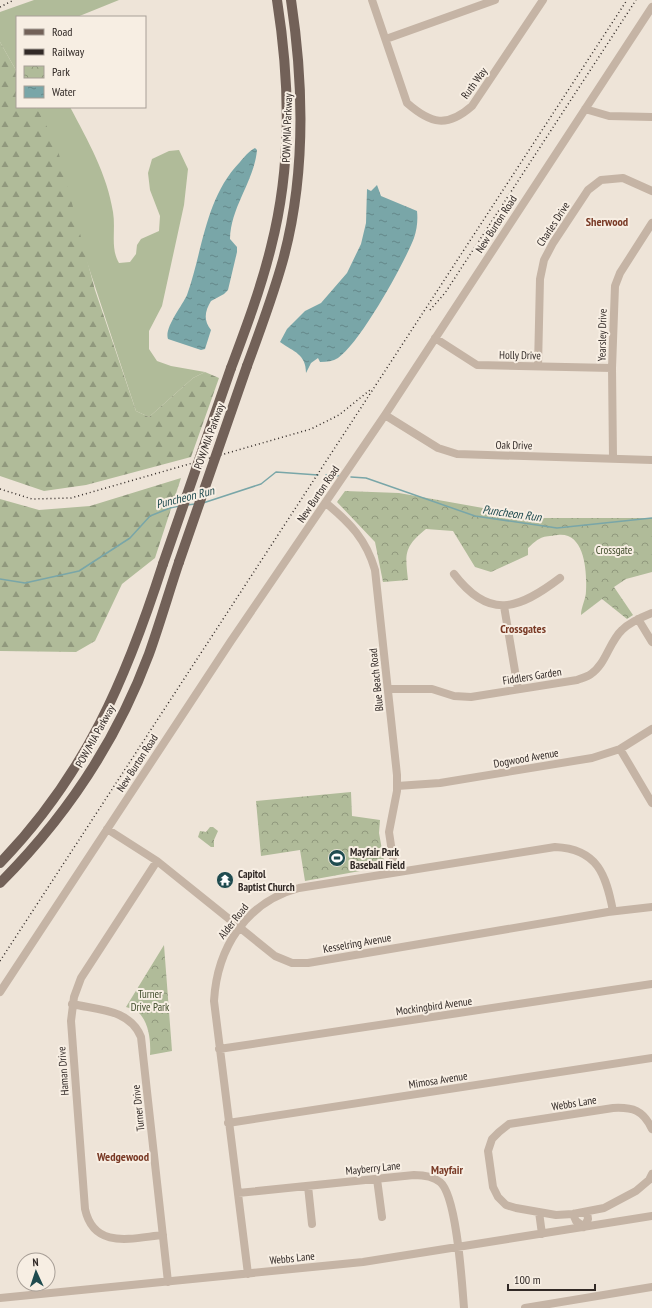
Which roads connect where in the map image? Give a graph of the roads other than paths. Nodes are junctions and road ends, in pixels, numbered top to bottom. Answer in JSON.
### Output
{"nodes":[{"id":1,"x":277,"y":0,"type":"edge"},
{"id":2,"x":291,"y":0,"type":"edge"},
{"id":3,"x":372,"y":0,"type":"edge"},
{"id":4,"x":495,"y":0,"type":"edge"},
{"id":5,"x":543,"y":0,"type":"edge"},
{"id":6,"x":652,"y":7,"type":"edge"},
{"id":7,"x":386,"y":39,"type":"junction"},
{"id":8,"x":585,"y":109,"type":"junction"},
{"id":9,"x":652,"y":117,"type":"edge"},
{"id":10,"x":652,"y":191,"type":"edge"},
{"id":11,"x":652,"y":223,"type":"edge"},
{"id":12,"x":435,"y":338,"type":"junction"},
{"id":13,"x":538,"y":366,"type":"junction"},
{"id":14,"x":612,"y":368,"type":"junction"},
{"id":15,"x":385,"y":415,"type":"junction"},
{"id":16,"x":613,"y":458,"type":"junction"},
{"id":17,"x":652,"y":460,"type":"edge"},
{"id":18,"x":326,"y":503,"type":"junction"},
{"id":19,"x":454,"y":574,"type":"dead end"},
{"id":20,"x":560,"y":578,"type":"dead end"},
{"id":21,"x":504,"y":606,"type":"junction"},
{"id":22,"x":652,"y":613,"type":"edge"},
{"id":23,"x":638,"y":619,"type":"junction"},
{"id":24,"x":652,"y":642,"type":"edge"},
{"id":25,"x":388,"y":688,"type":"junction"},
{"id":26,"x":518,"y":689,"type":"junction"},
{"id":27,"x":652,"y":729,"type":"edge"},
{"id":28,"x":620,"y":749,"type":"junction"},
{"id":29,"x":397,"y":786,"type":"junction"},
{"id":30,"x":652,"y":803,"type":"edge"},
{"id":31,"x":106,"y":829,"type":"junction"},
{"id":32,"x":157,"y":860,"type":"junction"},
{"id":33,"x":0,"y":863,"type":"edge"},
{"id":34,"x":395,"y":872,"type":"junction"},
{"id":35,"x":0,"y":883,"type":"edge"},
{"id":36,"x":652,"y":907,"type":"edge"},
{"id":37,"x":613,"y":911,"type":"junction"},
{"id":38,"x":240,"y":927,"type":"junction"},
{"id":39,"x":652,"y":984,"type":"edge"},
{"id":40,"x":0,"y":992,"type":"edge"},
{"id":41,"x":72,"y":1004,"type":"junction"},
{"id":42,"x":219,"y":1049,"type":"junction"},
{"id":43,"x":652,"y":1058,"type":"edge"},
{"id":44,"x":228,"y":1123,"type":"junction"},
{"id":45,"x":652,"y":1129,"type":"edge"},
{"id":46,"x":652,"y":1174,"type":"edge"},
{"id":47,"x":377,"y":1179,"type":"junction"},
{"id":48,"x":308,"y":1186,"type":"junction"},
{"id":49,"x":238,"y":1193,"type":"junction"},
{"id":50,"x":539,"y":1212,"type":"junction"},
{"id":51,"x":587,"y":1212,"type":"junction"},
{"id":52,"x":573,"y":1214,"type":"junction"},
{"id":53,"x":652,"y":1216,"type":"edge"},
{"id":54,"x":382,"y":1217,"type":"dead end"},
{"id":55,"x":312,"y":1224,"type":"dead end"},
{"id":56,"x":584,"y":1227,"type":"junction"},
{"id":57,"x":542,"y":1234,"type":"junction"},
{"id":58,"x":163,"y":1235,"type":"junction"},
{"id":59,"x":458,"y":1248,"type":"junction"},
{"id":60,"x":248,"y":1274,"type":"junction"},
{"id":61,"x":168,"y":1282,"type":"junction"},
{"id":62,"x":652,"y":1287,"type":"edge"},
{"id":63,"x":0,"y":1298,"type":"edge"},
{"id":64,"x":464,"y":1308,"type":"edge"},
{"id":65,"x":525,"y":1308,"type":"edge"}],
"edges":[{"from":1,"to":33,"type":"main road","name":"POW/MIA Parkway","bridge":true},
{"from":2,"to":35,"type":"main road","name":"POW/MIA Parkway","bridge":true},
{"from":3,"to":7,"type":"street","name":"Ruth Way"},
{"from":4,"to":7,"type":"street"},
{"from":5,"to":7,"type":"street","name":"Ruth Way"},
{"from":6,"to":8,"type":"street","name":"New Burton Road"},
{"from":8,"to":9,"type":"street"},
{"from":8,"to":12,"type":"street","name":"New Burton Road"},
{"from":10,"to":13,"type":"street","name":"Charles Drive"},
{"from":11,"to":14,"type":"street","name":"Yearsley Drive"},
{"from":12,"to":13,"type":"street","name":"Holly Drive"},
{"from":12,"to":15,"type":"street","name":"New Burton Road"},
{"from":13,"to":14,"type":"street","name":"Holly Drive"},
{"from":14,"to":16,"type":"street","name":"Yearsley Drive"},
{"from":15,"to":16,"type":"street","name":"Oak Drive"},
{"from":15,"to":18,"type":"street","name":"New Burton Road"},
{"from":16,"to":17,"type":"street","name":"Oak Drive"},
{"from":18,"to":25,"type":"street","name":"Blue Beach Road"},
{"from":18,"to":31,"type":"street","name":"New Burton Road"},
{"from":19,"to":21,"type":"street"},
{"from":20,"to":21,"type":"street"},
{"from":21,"to":26,"type":"street"},
{"from":22,"to":23,"type":"street","name":"Fiddlers Garden"},
{"from":23,"to":24,"type":"street"},
{"from":23,"to":26,"type":"street","name":"Fiddlers Garden"},
{"from":25,"to":26,"type":"street","name":"Fiddlers Garden"},
{"from":25,"to":29,"type":"street","name":"Blue Beach Road"},
{"from":27,"to":28,"type":"street","name":"Dogwood Avenue"},
{"from":28,"to":29,"type":"street","name":"Dogwood Avenue"},
{"from":28,"to":30,"type":"street"},
{"from":29,"to":34,"type":"street","name":"Blue Beach Road"},
{"from":31,"to":32,"type":"street","name":"Kesselring Avenue"},
{"from":31,"to":40,"type":"street","name":"New Burton Road"},
{"from":32,"to":38,"type":"street","name":"Kesselring Avenue"},
{"from":32,"to":41,"type":"street","name":"Haman Drive"},
{"from":34,"to":37,"type":"street","name":"Alder Road"},
{"from":34,"to":38,"type":"street","name":"Alder Road"},
{"from":36,"to":37,"type":"street","name":"Kesselring Avenue"},
{"from":37,"to":38,"type":"street","name":"Kesselring Avenue"},
{"from":38,"to":42,"type":"street","name":"Alder Road"},
{"from":39,"to":42,"type":"street","name":"Mockingbird Avenue"},
{"from":41,"to":58,"type":"street","name":"Turner Drive"},
{"from":41,"to":58,"type":"street","name":"Haman Drive"},
{"from":42,"to":44,"type":"street","name":"Alder Road"},
{"from":43,"to":44,"type":"street","name":"Mimosa Avenue"},
{"from":44,"to":49,"type":"street","name":"Alder Road"},
{"from":45,"to":50,"type":"street","name":"Webbs Lane"},
{"from":46,"to":51,"type":"street","name":"Webbs Lane"},
{"from":47,"to":48,"type":"street","name":"Mayberry Lane"},
{"from":47,"to":54,"type":"street"},
{"from":47,"to":59,"type":"street","name":"Mayberry Lane"},
{"from":48,"to":49,"type":"street","name":"Mayberry Lane"},
{"from":48,"to":55,"type":"street"},
{"from":49,"to":60,"type":"street","name":"Alder Road"},
{"from":50,"to":52,"type":"street","name":"Webbs Lane"},
{"from":50,"to":57,"type":"street"},
{"from":51,"to":52,"type":"street","name":"Webbs Lane"},
{"from":51,"to":56,"type":"street"},
{"from":52,"to":56,"type":"street"},
{"from":53,"to":56,"type":"street","name":"Webbs Lane"},
{"from":56,"to":57,"type":"street","name":"Webbs Lane"},
{"from":57,"to":59,"type":"street","name":"Webbs Lane"},
{"from":58,"to":61,"type":"street","name":"Turner Drive"},
{"from":59,"to":60,"type":"street","name":"Webbs Lane"},
{"from":59,"to":64,"type":"street","name":"Mayberry Lane"},
{"from":60,"to":61,"type":"street","name":"Webbs Lane"},
{"from":61,"to":63,"type":"street","name":"Webbs Lane"},
{"from":62,"to":65,"type":"street"}]}
